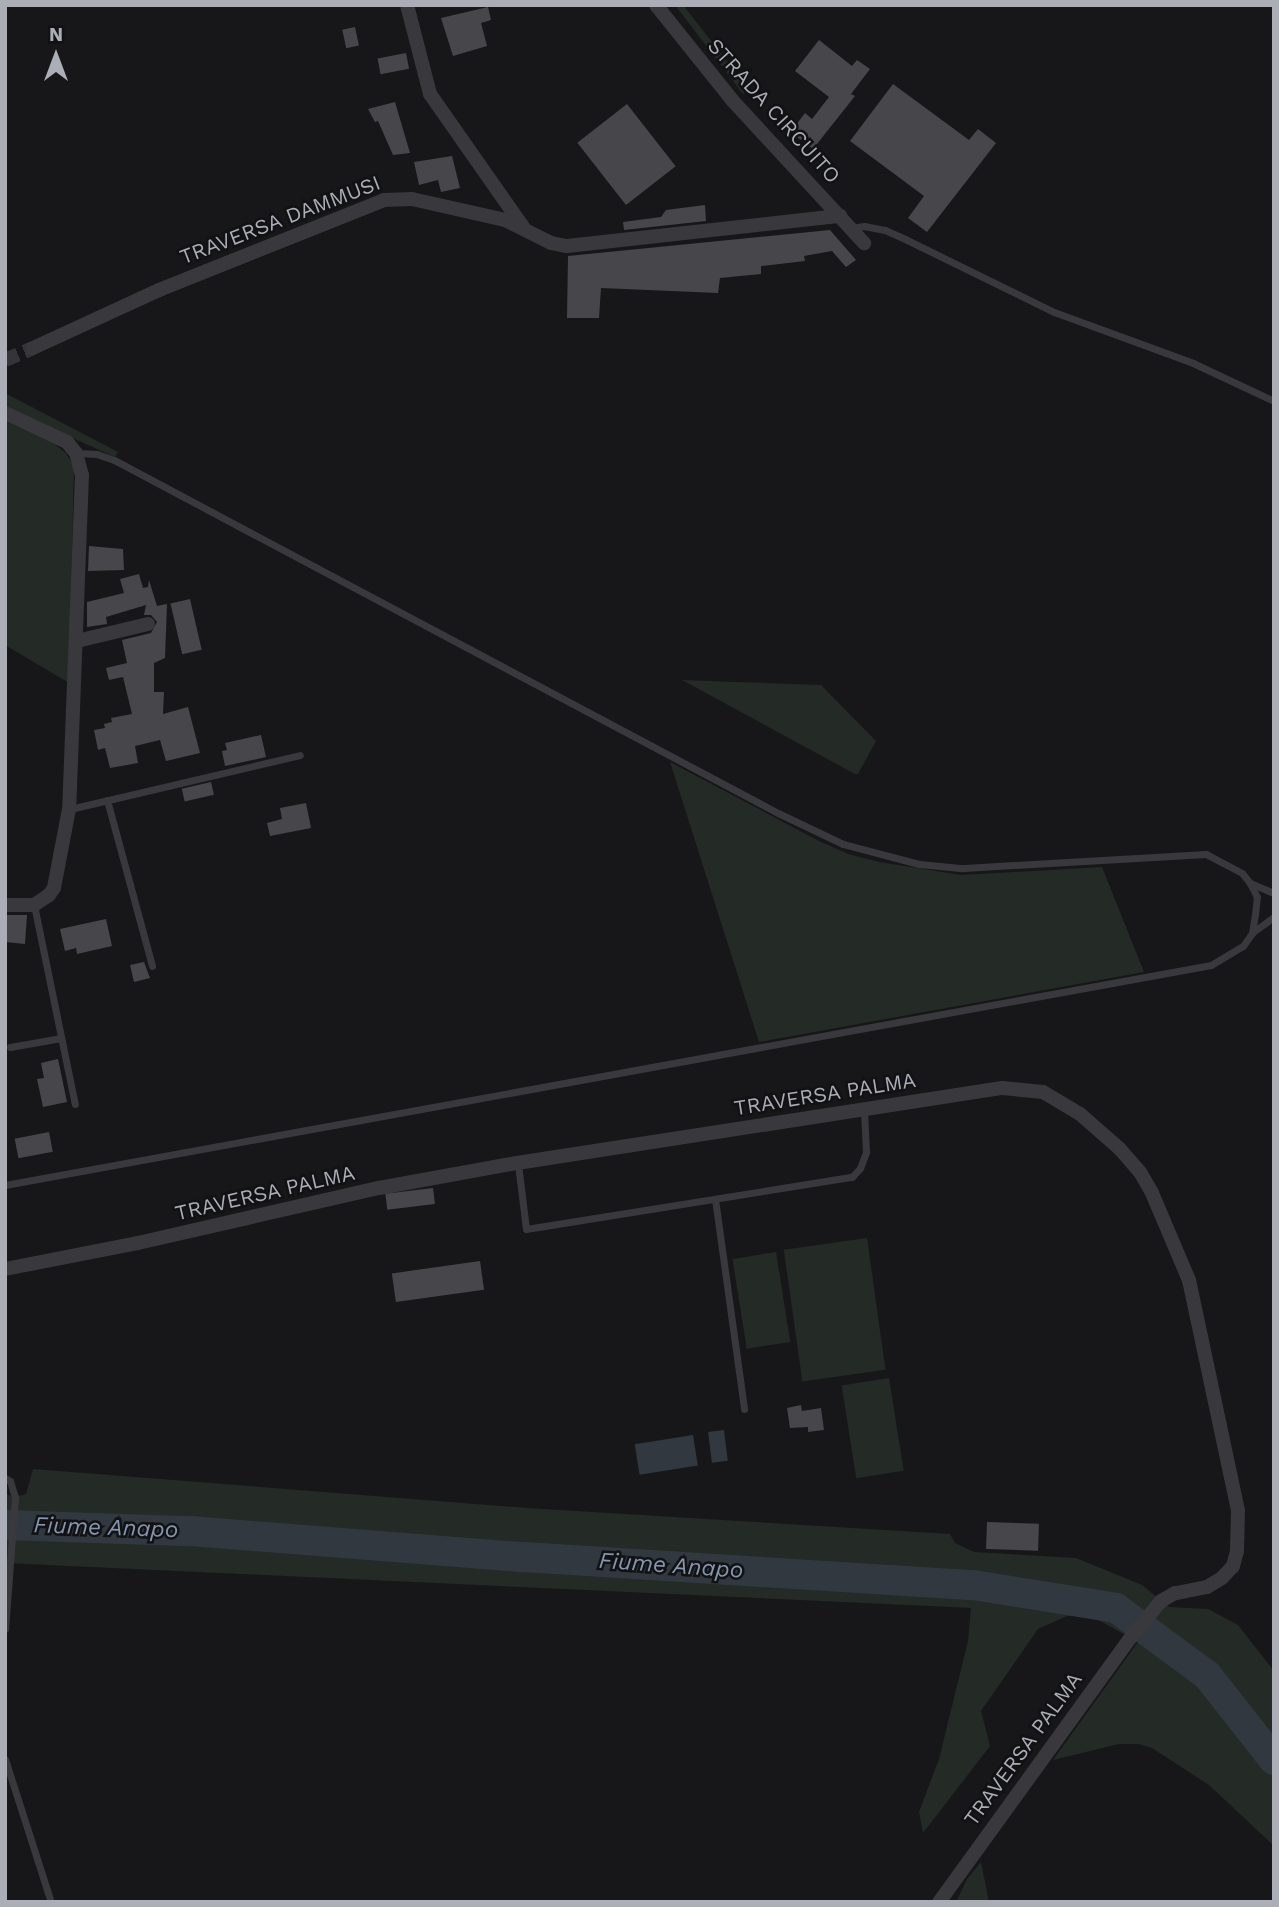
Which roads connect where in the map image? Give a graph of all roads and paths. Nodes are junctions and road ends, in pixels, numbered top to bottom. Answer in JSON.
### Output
{"nodes":[{"id":1,"x":407,"y":5,"type":"edge"},
{"id":2,"x":656,"y":5,"type":"edge"},
{"id":3,"x":840,"y":216,"type":"junction"},
{"id":4,"x":524,"y":228,"type":"junction"},
{"id":5,"x":850,"y":228,"type":"junction"},
{"id":6,"x":863,"y":243,"type":"dead end"},
{"id":7,"x":33,"y":348,"type":"tunnel mouth"},
{"id":8,"x":1274,"y":401,"type":"edge"},
{"id":9,"x":5,"y":413,"type":"edge"},
{"id":10,"x":76,"y":453,"type":"junction"},
{"id":11,"x":148,"y":624,"type":"dead end"},
{"id":12,"x":77,"y":641,"type":"junction"},
{"id":13,"x":300,"y":755,"type":"dead end"},
{"id":14,"x":107,"y":800,"type":"junction"},
{"id":15,"x":69,"y":809,"type":"junction"},
{"id":16,"x":1250,"y":883,"type":"junction"},
{"id":17,"x":1274,"y":893,"type":"edge"},
{"id":18,"x":5,"y":905,"type":"edge"},
{"id":19,"x":34,"y":905,"type":"junction"},
{"id":20,"x":1274,"y":917,"type":"edge"},
{"id":21,"x":1252,"y":933,"type":"junction"},
{"id":22,"x":152,"y":966,"type":"dead end"},
{"id":23,"x":61,"y":1038,"type":"junction"},
{"id":24,"x":10,"y":1047,"type":"dead end"},
{"id":25,"x":75,"y":1104,"type":"dead end"},
{"id":26,"x":863,"y":1109,"type":"junction"},
{"id":27,"x":517,"y":1163,"type":"junction"},
{"id":28,"x":5,"y":1185,"type":"edge"},
{"id":29,"x":715,"y":1199,"type":"junction"},
{"id":30,"x":5,"y":1269,"type":"edge"},
{"id":31,"x":744,"y":1409,"type":"dead end"},
{"id":32,"x":5,"y":1478,"type":"edge"},
{"id":33,"x":5,"y":1629,"type":"edge"},
{"id":34,"x":5,"y":1759,"type":"edge"},
{"id":35,"x":950,"y":1885,"type":"junction"},
{"id":36,"x":51,"y":1902,"type":"edge"},
{"id":37,"x":940,"y":1902,"type":"edge"},
{"id":38,"x":946,"y":1902,"type":"edge"}],
"edges":[{"from":1,"to":4,"type":"street"},
{"from":2,"to":3,"type":"street","name":"STRADA CIRCUITO"},
{"from":3,"to":4,"type":"street","name":"TRAVERSA DAMMUSI"},
{"from":3,"to":5,"type":"street","name":"STRADA CIRCUITO"},
{"from":4,"to":7,"type":"street","name":"TRAVERSA DAMMUSI"},
{"from":5,"to":6,"type":"street","name":"STRADA CIRCUITO"},
{"from":5,"to":8,"type":"lane"},
{"from":9,"to":10,"type":"street"},
{"from":10,"to":12,"type":"street"},
{"from":10,"to":16,"type":"lane"},
{"from":11,"to":12,"type":"street"},
{"from":12,"to":15,"type":"street"},
{"from":13,"to":14,"type":"lane"},
{"from":14,"to":15,"type":"lane"},
{"from":14,"to":22,"type":"lane"},
{"from":15,"to":19,"type":"street"},
{"from":16,"to":17,"type":"lane"},
{"from":16,"to":21,"type":"lane"},
{"from":18,"to":19,"type":"street"},
{"from":19,"to":23,"type":"lane"},
{"from":20,"to":21,"type":"lane"},
{"from":21,"to":28,"type":"lane"},
{"from":23,"to":24,"type":"lane"},
{"from":23,"to":25,"type":"lane"},
{"from":26,"to":27,"type":"street","name":"TRAVERSA PALMA"},
{"from":26,"to":29,"type":"lane"},
{"from":26,"to":35,"type":"street","name":"TRAVERSA PALMA"},
{"from":27,"to":29,"type":"lane"},
{"from":27,"to":30,"type":"street","name":"TRAVERSA PALMA"},
{"from":29,"to":31,"type":"lane"},
{"from":32,"to":33,"type":"lane"},
{"from":34,"to":36,"type":"lane"},
{"from":35,"to":37,"type":"street","name":"TRAVERSA PALMA"},
{"from":35,"to":38,"type":"street"}]}
